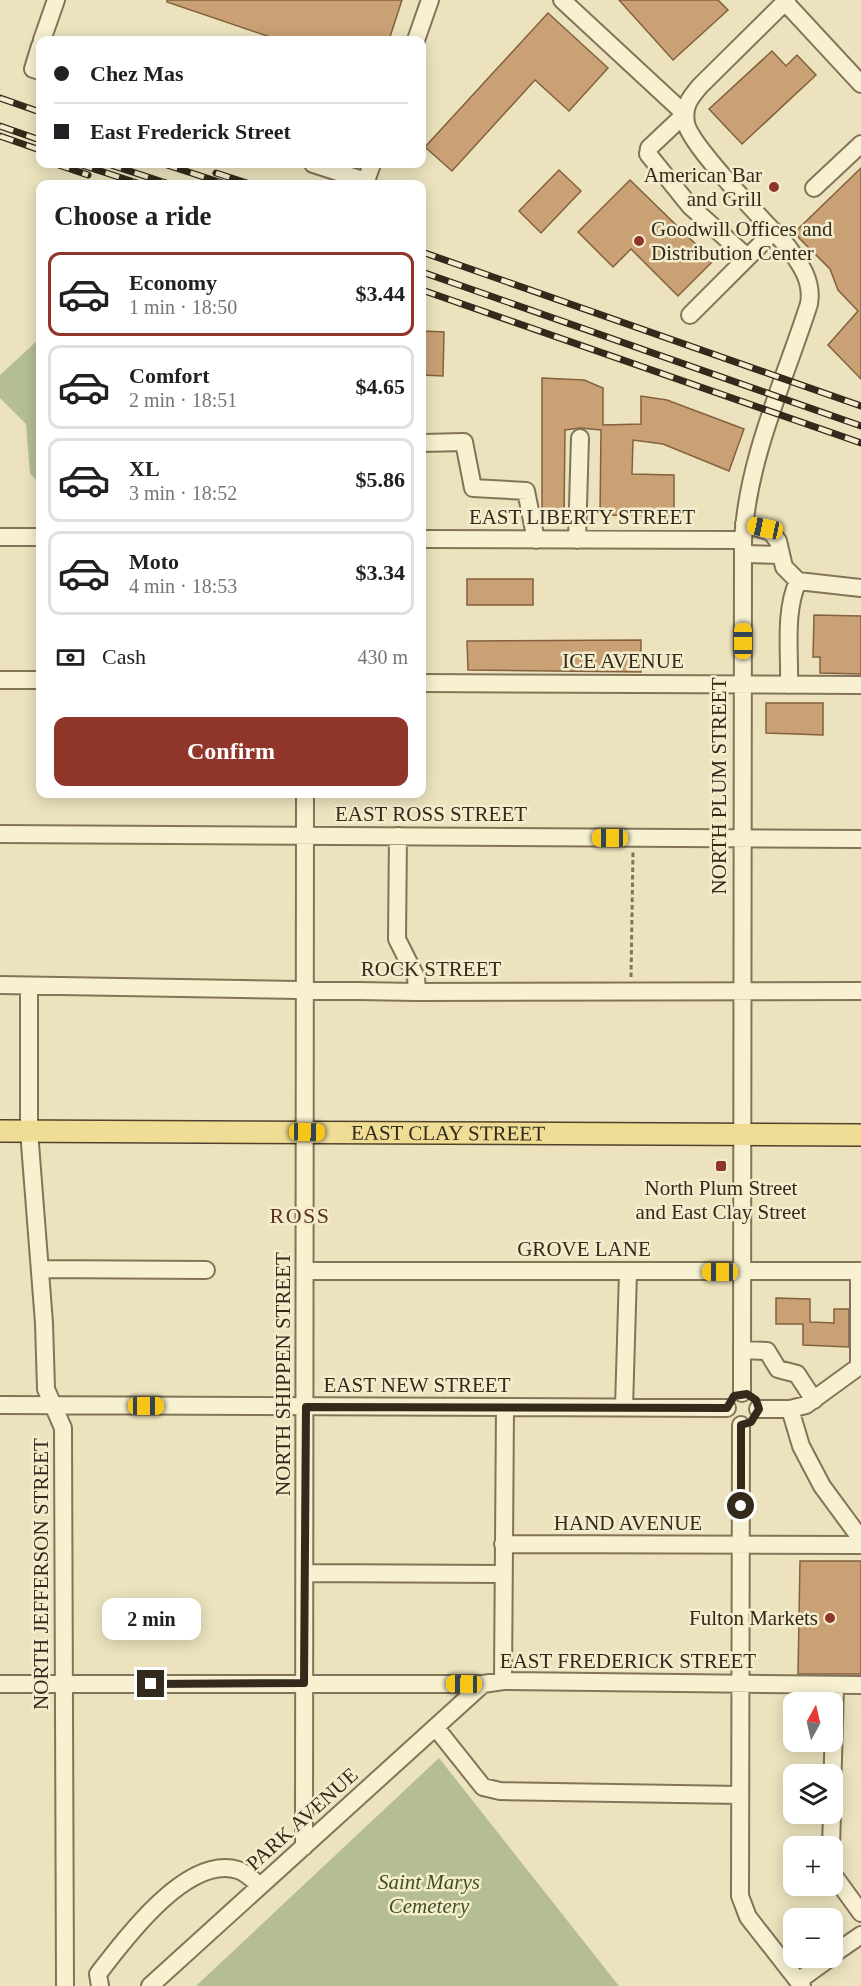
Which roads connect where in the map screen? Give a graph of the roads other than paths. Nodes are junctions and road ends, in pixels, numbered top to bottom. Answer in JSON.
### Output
{"nodes":[{"id":1,"x":56,"y":0,"type":"edge"},
{"id":2,"x":430,"y":0,"type":"edge"},
{"id":3,"x":562,"y":0,"type":"edge"},
{"id":4,"x":780,"y":3,"type":"edge"},
{"id":5,"x":43,"y":36,"type":"edge"},
{"id":6,"x":417,"y":36,"type":"edge"},
{"id":7,"x":861,"y":84,"type":"edge"},
{"id":8,"x":685,"y":114,"type":"junction"},
{"id":9,"x":861,"y":144,"type":"edge"},
{"id":10,"x":325,"y":168,"type":"edge"},
{"id":11,"x":363,"y":180,"type":"edge"},
{"id":12,"x":814,"y":188,"type":"dead end"},
{"id":13,"x":774,"y":231,"type":"junction"},
{"id":14,"x":747,"y":257,"type":"junction"},
{"id":15,"x":690,"y":315,"type":"dead end"},
{"id":16,"x":580,"y":438,"type":"dead end"},
{"id":17,"x":426,"y":443,"type":"edge"},
{"id":18,"x":0,"y":537,"type":"edge"},
{"id":19,"x":36,"y":537,"type":"edge"},
{"id":20,"x":426,"y":539,"type":"edge"},
{"id":21,"x":743,"y":539,"type":"junction"},
{"id":22,"x":536,"y":540,"type":"junction"},
{"id":23,"x":577,"y":540,"type":"junction"},
{"id":24,"x":781,"y":555,"type":"junction"},
{"id":25,"x":798,"y":581,"type":"junction"},
{"id":26,"x":861,"y":588,"type":"edge"},
{"id":27,"x":0,"y":680,"type":"edge"},
{"id":28,"x":36,"y":680,"type":"edge"},
{"id":29,"x":426,"y":683,"type":"edge"},
{"id":30,"x":743,"y":685,"type":"junction"},
{"id":31,"x":789,"y":685,"type":"junction"},
{"id":32,"x":861,"y":685,"type":"edge"},
{"id":33,"x":305,"y":798,"type":"edge"},
{"id":34,"x":0,"y":834,"type":"edge"},
{"id":35,"x":305,"y":836,"type":"junction"},
{"id":36,"x":398,"y":836,"type":"junction"},
{"id":37,"x":741,"y":839,"type":"junction"},
{"id":38,"x":861,"y":839,"type":"edge"},
{"id":39,"x":0,"y":985,"type":"edge"},
{"id":40,"x":29,"y":986,"type":"junction"},
{"id":41,"x":305,"y":991,"type":"junction"},
{"id":42,"x":741,"y":991,"type":"junction"},
{"id":43,"x":417,"y":992,"type":"junction"},
{"id":44,"x":861,"y":992,"type":"edge"},
{"id":45,"x":0,"y":1131,"type":"edge"},
{"id":46,"x":29,"y":1131,"type":"junction"},
{"id":47,"x":307,"y":1132,"type":"junction"},
{"id":48,"x":741,"y":1135,"type":"junction"},
{"id":49,"x":861,"y":1135,"type":"edge"},
{"id":50,"x":40,"y":1269,"type":"junction"},
{"id":51,"x":206,"y":1270,"type":"dead end"},
{"id":52,"x":306,"y":1271,"type":"junction"},
{"id":53,"x":743,"y":1271,"type":"junction"},
{"id":54,"x":860,"y":1271,"type":"edge"},
{"id":55,"x":628,"y":1272,"type":"junction"},
{"id":56,"x":742,"y":1350,"type":"junction"},
{"id":57,"x":860,"y":1366,"type":"edge"},
{"id":58,"x":742,"y":1393,"type":"junction"},
{"id":59,"x":814,"y":1400,"type":"junction"},
{"id":60,"x":0,"y":1406,"type":"edge"},
{"id":61,"x":54,"y":1406,"type":"junction"},
{"id":62,"x":306,"y":1407,"type":"junction"},
{"id":63,"x":624,"y":1407,"type":"junction"},
{"id":64,"x":505,"y":1408,"type":"junction"},
{"id":65,"x":727,"y":1408,"type":"junction"},
{"id":66,"x":759,"y":1409,"type":"junction"},
{"id":67,"x":790,"y":1409,"type":"junction"},
{"id":68,"x":741,"y":1425,"type":"junction"},
{"id":69,"x":861,"y":1539,"type":"edge"},
{"id":70,"x":503,"y":1544,"type":"junction"},
{"id":71,"x":861,"y":1545,"type":"edge"},
{"id":72,"x":741,"y":1546,"type":"junction"},
{"id":73,"x":305,"y":1573,"type":"junction"},
{"id":74,"x":503,"y":1574,"type":"junction"},
{"id":75,"x":503,"y":1681,"type":"junction"},
{"id":76,"x":304,"y":1683,"type":"junction"},
{"id":77,"x":741,"y":1683,"type":"junction"},
{"id":78,"x":0,"y":1684,"type":"edge"},
{"id":79,"x":63,"y":1684,"type":"junction"},
{"id":80,"x":483,"y":1684,"type":"junction"},
{"id":81,"x":836,"y":1685,"type":"junction"},
{"id":82,"x":861,"y":1685,"type":"edge"},
{"id":83,"x":436,"y":1728,"type":"junction"},
{"id":84,"x":833,"y":1764,"type":"edge"},
{"id":85,"x":740,"y":1795,"type":"junction"},
{"id":86,"x":304,"y":1847,"type":"junction"},
{"id":87,"x":260,"y":1886,"type":"junction"},
{"id":88,"x":843,"y":1888,"type":"edge"},
{"id":89,"x":861,"y":1913,"type":"edge"},
{"id":90,"x":861,"y":1935,"type":"edge"},
{"id":91,"x":843,"y":1948,"type":"edge"},
{"id":92,"x":818,"y":1968,"type":"edge"},
{"id":93,"x":800,"y":1983,"type":"edge"},
{"id":94,"x":65,"y":1986,"type":"edge"},
{"id":95,"x":100,"y":1986,"type":"edge"},
{"id":96,"x":150,"y":1986,"type":"edge"}],
"edges":[{"from":1,"to":5,"type":"street"},
{"from":2,"to":6,"type":"street"},
{"from":3,"to":8,"type":"street","name":"NORTH PLUM STREET"},
{"from":4,"to":7,"type":"street"},
{"from":4,"to":8,"type":"street"},
{"from":8,"to":13,"type":"street","name":"NORTH PLUM STREET"},
{"from":8,"to":14,"type":"street"},
{"from":9,"to":12,"type":"street"},
{"from":10,"to":11,"type":"street"},
{"from":13,"to":14,"type":"street"},
{"from":13,"to":21,"type":"street","name":"NORTH PLUM STREET"},
{"from":14,"to":15,"type":"street"},
{"from":16,"to":23,"type":"street"},
{"from":17,"to":22,"type":"street"},
{"from":18,"to":19,"type":"street"},
{"from":20,"to":22,"type":"street","name":"EAST LIBERTY STREET"},
{"from":21,"to":23,"type":"street","name":"EAST LIBERTY STREET"},
{"from":21,"to":24,"type":"street","name":"EAST LIBERTY STREET"},
{"from":21,"to":24,"type":"street"},
{"from":21,"to":30,"type":"street","name":"NORTH PLUM STREET"},
{"from":22,"to":23,"type":"street","name":"EAST LIBERTY STREET"},
{"from":24,"to":25,"type":"street"},
{"from":25,"to":26,"type":"street"},
{"from":25,"to":31,"type":"street"},
{"from":27,"to":28,"type":"street"},
{"from":29,"to":30,"type":"street","name":"ICE AVENUE"},
{"from":30,"to":31,"type":"street","name":"ICE AVENUE"},
{"from":30,"to":37,"type":"street","name":"NORTH PLUM STREET"},
{"from":31,"to":32,"type":"street","name":"ICE AVENUE"},
{"from":33,"to":35,"type":"street","name":"NORTH SHIPPEN STREET"},
{"from":34,"to":35,"type":"street","name":"EAST ROSS STREET"},
{"from":35,"to":36,"type":"street","name":"EAST ROSS STREET"},
{"from":35,"to":41,"type":"street","name":"NORTH SHIPPEN STREET"},
{"from":36,"to":37,"type":"street","name":"EAST ROSS STREET"},
{"from":36,"to":43,"type":"street"},
{"from":37,"to":38,"type":"street","name":"EAST ROSS STREET"},
{"from":37,"to":42,"type":"street","name":"NORTH PLUM STREET"},
{"from":39,"to":40,"type":"street","name":"ROCK STREET"},
{"from":40,"to":41,"type":"street","name":"ROCK STREET"},
{"from":40,"to":46,"type":"street","name":"NORTH JEFFERSON STREET"},
{"from":41,"to":43,"type":"street","name":"ROCK STREET"},
{"from":41,"to":47,"type":"street","name":"NORTH SHIPPEN STREET"},
{"from":42,"to":43,"type":"street","name":"ROCK STREET"},
{"from":42,"to":44,"type":"street","name":"ROCK STREET"},
{"from":42,"to":48,"type":"street","name":"NORTH PLUM STREET"},
{"from":45,"to":46,"type":"main road","name":"EAST CLAY STREET"},
{"from":46,"to":47,"type":"main road","name":"EAST CLAY STREET"},
{"from":46,"to":50,"type":"street","name":"NORTH JEFFERSON STREET"},
{"from":47,"to":48,"type":"main road","name":"EAST CLAY STREET"},
{"from":47,"to":52,"type":"street","name":"NORTH SHIPPEN STREET"},
{"from":48,"to":49,"type":"main road","name":"EAST CLAY STREET"},
{"from":48,"to":53,"type":"street","name":"NORTH PLUM STREET"},
{"from":50,"to":51,"type":"street"},
{"from":50,"to":61,"type":"street","name":"NORTH JEFFERSON STREET"},
{"from":52,"to":55,"type":"street","name":"GROVE LANE"},
{"from":52,"to":62,"type":"street","name":"NORTH SHIPPEN STREET"},
{"from":53,"to":54,"type":"street","name":"GROVE LANE"},
{"from":53,"to":55,"type":"street","name":"GROVE LANE"},
{"from":53,"to":56,"type":"street","name":"NORTH PLUM STREET"},
{"from":54,"to":57,"type":"street"},
{"from":55,"to":63,"type":"street"},
{"from":56,"to":58,"type":"street","name":"NORTH PLUM STREET"},
{"from":56,"to":59,"type":"street"},
{"from":57,"to":59,"type":"street"},
{"from":58,"to":65,"type":"street"},
{"from":58,"to":66,"type":"street"},
{"from":59,"to":67,"type":"street"},
{"from":60,"to":61,"type":"street","name":"EAST NEW STREET"},
{"from":61,"to":62,"type":"street","name":"EAST NEW STREET"},
{"from":61,"to":79,"type":"street","name":"NORTH JEFFERSON STREET"},
{"from":62,"to":64,"type":"street","name":"EAST NEW STREET"},
{"from":62,"to":73,"type":"street","name":"NORTH SHIPPEN STREET"},
{"from":63,"to":64,"type":"street","name":"EAST NEW STREET"},
{"from":63,"to":65,"type":"street","name":"EAST NEW STREET"},
{"from":64,"to":70,"type":"street"},
{"from":65,"to":68,"type":"street"},
{"from":66,"to":67,"type":"street"},
{"from":66,"to":68,"type":"street"},
{"from":67,"to":69,"type":"street"},
{"from":68,"to":72,"type":"street"},
{"from":70,"to":72,"type":"street","name":"HAND AVENUE"},
{"from":70,"to":74,"type":"street"},
{"from":71,"to":72,"type":"street","name":"HAND AVENUE"},
{"from":72,"to":77,"type":"street"},
{"from":73,"to":74,"type":"street"},
{"from":73,"to":76,"type":"street","name":"NORTH SHIPPEN STREET"},
{"from":74,"to":75,"type":"street"},
{"from":75,"to":77,"type":"street","name":"EAST FREDERICK STREET"},
{"from":75,"to":80,"type":"street","name":"EAST FREDERICK STREET"},
{"from":76,"to":79,"type":"street","name":"EAST FREDERICK STREET"},
{"from":76,"to":80,"type":"street","name":"EAST FREDERICK STREET"},
{"from":76,"to":86,"type":"street","name":"NORTH SHIPPEN STREET"},
{"from":77,"to":81,"type":"street","name":"EAST FREDERICK STREET"},
{"from":77,"to":85,"type":"street"},
{"from":78,"to":79,"type":"street","name":"EAST FREDERICK STREET"},
{"from":79,"to":94,"type":"street","name":"NORTH JEFFERSON STREET"},
{"from":80,"to":83,"type":"street","name":"PARK AVENUE"},
{"from":81,"to":82,"type":"street","name":"EAST FREDERICK STREET"},
{"from":81,"to":84,"type":"street"},
{"from":83,"to":85,"type":"street"},
{"from":83,"to":86,"type":"street","name":"PARK AVENUE"},
{"from":85,"to":93,"type":"street"},
{"from":86,"to":87,"type":"street","name":"PARK AVENUE"},
{"from":87,"to":95,"type":"street"},
{"from":87,"to":96,"type":"street","name":"PARK AVENUE"},
{"from":88,"to":89,"type":"street"},
{"from":90,"to":91,"type":"street"},
{"from":92,"to":93,"type":"street"}]}
